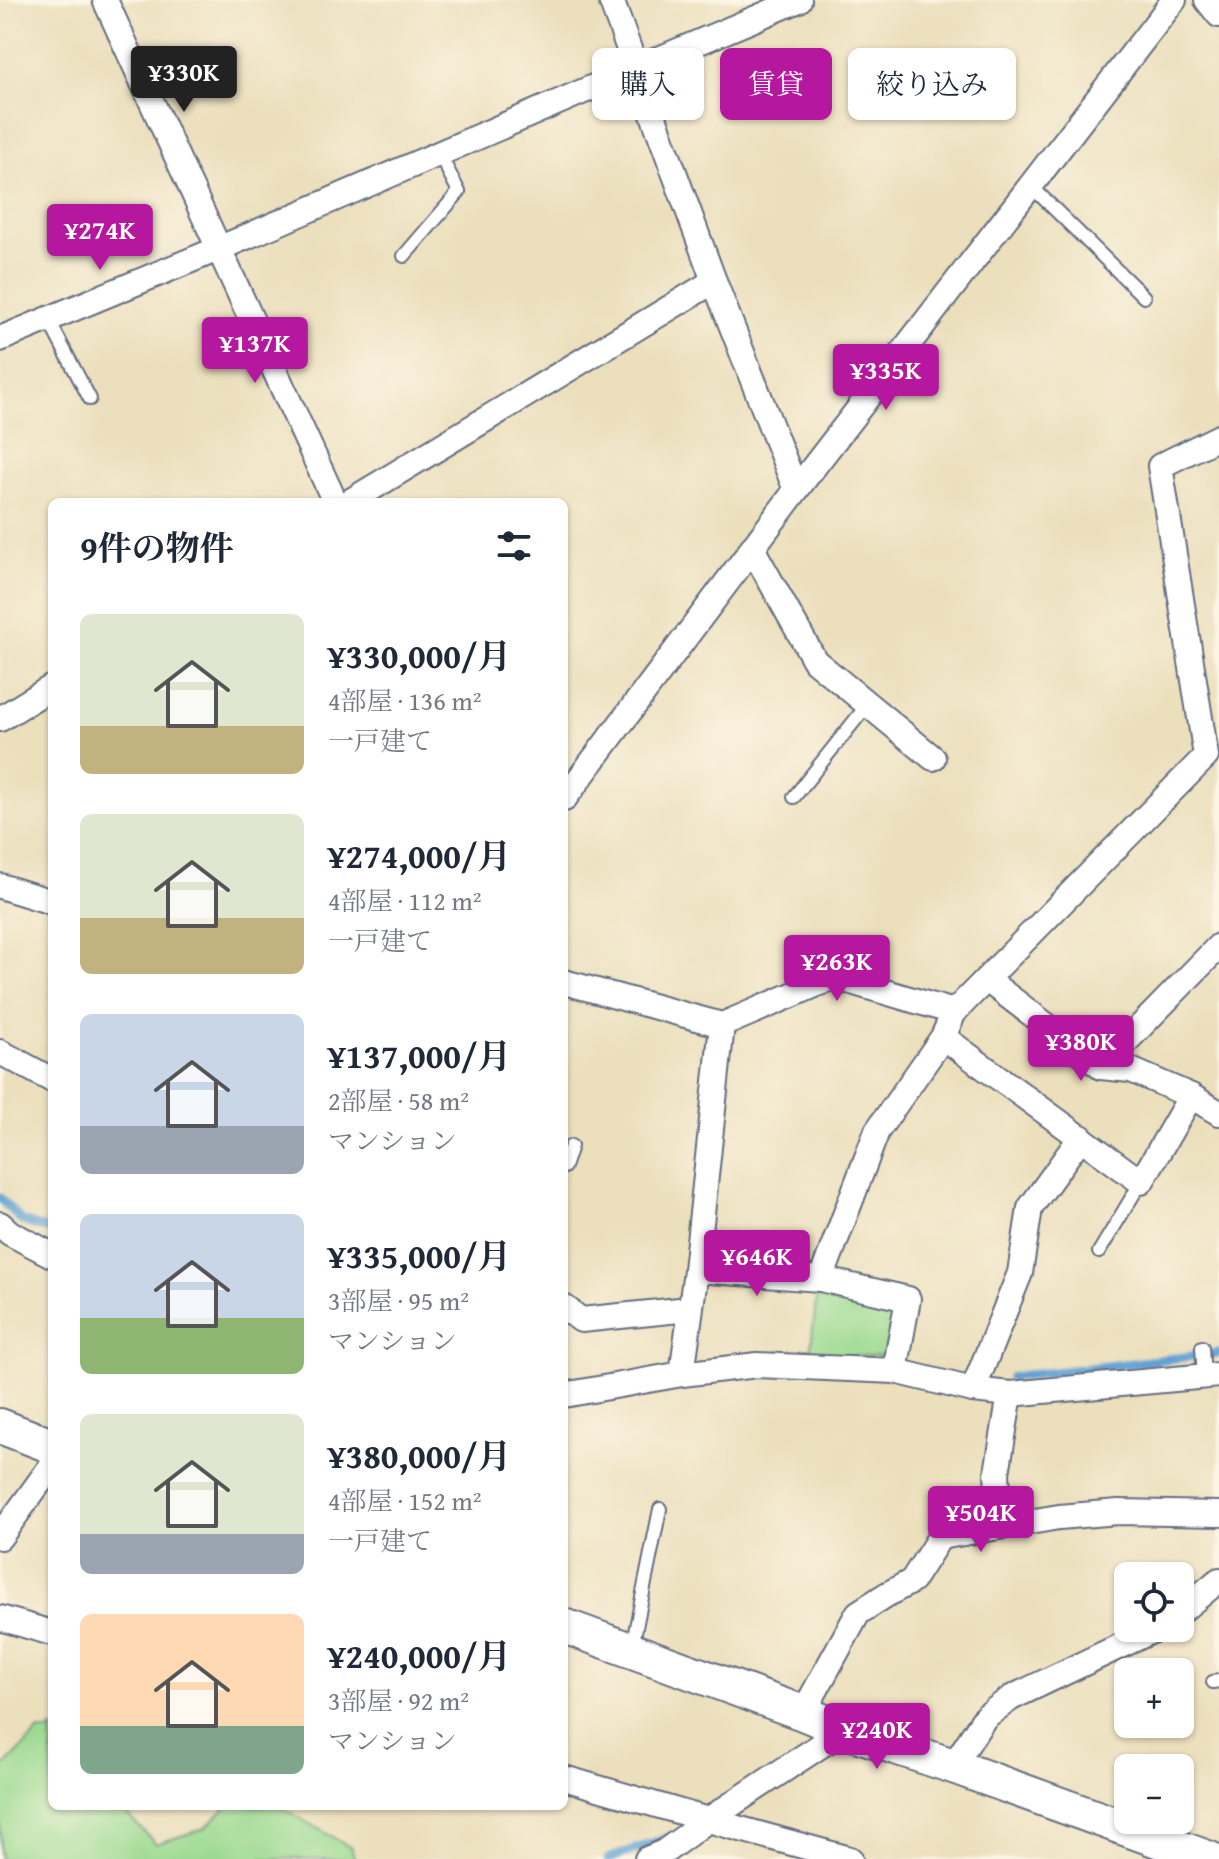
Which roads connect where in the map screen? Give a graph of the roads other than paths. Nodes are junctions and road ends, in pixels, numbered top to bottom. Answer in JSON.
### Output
{"nodes":[{"id":1,"x":105,"y":0,"type":"edge"},
{"id":2,"x":611,"y":0,"type":"edge"},
{"id":3,"x":799,"y":0,"type":"edge"},
{"id":4,"x":1174,"y":0,"type":"edge"},
{"id":5,"x":1207,"y":0,"type":"edge"},
{"id":6,"x":1219,"y":15,"type":"edge"},
{"id":7,"x":628,"y":48,"type":"edge"},
{"id":8,"x":685,"y":48,"type":"edge"},
{"id":9,"x":592,"y":87,"type":"edge"},
{"id":10,"x":654,"y":120,"type":"edge"},
{"id":11,"x":439,"y":153,"type":"junction"},
{"id":12,"x":1031,"y":186,"type":"junction"},
{"id":13,"x":218,"y":249,"type":"junction"},
{"id":14,"x":404,"y":256,"type":"dead end"},
{"id":15,"x":714,"y":281,"type":"junction"},
{"id":16,"x":1144,"y":297,"type":"dead end"},
{"id":17,"x":48,"y":319,"type":"junction"},
{"id":18,"x":0,"y":339,"type":"edge"},
{"id":19,"x":90,"y":399,"type":"dead end"},
{"id":20,"x":1219,"y":437,"type":"edge"},
{"id":21,"x":796,"y":490,"type":"junction"},
{"id":22,"x":333,"y":498,"type":"edge"},
{"id":23,"x":356,"y":498,"type":"edge"},
{"id":24,"x":752,"y":548,"type":"junction"},
{"id":25,"x":48,"y":689,"type":"edge"},
{"id":26,"x":868,"y":704,"type":"junction"},
{"id":27,"x":0,"y":719,"type":"edge"},
{"id":28,"x":1211,"y":732,"type":"edge"},
{"id":29,"x":933,"y":758,"type":"dead end"},
{"id":30,"x":568,"y":794,"type":"edge"},
{"id":31,"x":794,"y":797,"type":"dead end"},
{"id":32,"x":0,"y":886,"type":"edge"},
{"id":33,"x":48,"y":901,"type":"edge"},
{"id":34,"x":1219,"y":946,"type":"edge"},
{"id":35,"x":987,"y":980,"type":"junction"},
{"id":36,"x":568,"y":983,"type":"edge"},
{"id":37,"x":954,"y":1012,"type":"junction"},
{"id":38,"x":722,"y":1025,"type":"junction"},
{"id":39,"x":943,"y":1037,"type":"junction"},
{"id":40,"x":0,"y":1052,"type":"edge"},
{"id":41,"x":1101,"y":1067,"type":"junction"},
{"id":42,"x":48,"y":1078,"type":"edge"},
{"id":43,"x":1191,"y":1096,"type":"junction"},
{"id":44,"x":1219,"y":1113,"type":"edge"},
{"id":45,"x":1081,"y":1137,"type":"junction"},
{"id":46,"x":571,"y":1146,"type":"dead end"},
{"id":47,"x":568,"y":1155,"type":"edge"},
{"id":48,"x":1141,"y":1182,"type":"junction"},
{"id":49,"x":0,"y":1224,"type":"edge"},
{"id":50,"x":1099,"y":1252,"type":"dead end"},
{"id":51,"x":48,"y":1253,"type":"edge"},
{"id":52,"x":696,"y":1270,"type":"junction"},
{"id":53,"x":821,"y":1279,"type":"junction"},
{"id":54,"x":689,"y":1309,"type":"junction"},
{"id":55,"x":568,"y":1310,"type":"edge"},
{"id":56,"x":1202,"y":1347,"type":"dead end"},
{"id":57,"x":895,"y":1371,"type":"junction"},
{"id":58,"x":1209,"y":1373,"type":"edge"},
{"id":59,"x":682,"y":1374,"type":"junction"},
{"id":60,"x":973,"y":1390,"type":"junction"},
{"id":61,"x":568,"y":1394,"type":"edge"},
{"id":62,"x":1010,"y":1394,"type":"junction"},
{"id":63,"x":0,"y":1426,"type":"edge"},
{"id":64,"x":48,"y":1444,"type":"edge"},
{"id":65,"x":48,"y":1471,"type":"edge"},
{"id":66,"x":660,"y":1509,"type":"dead end"},
{"id":67,"x":1219,"y":1514,"type":"edge"},
{"id":68,"x":1000,"y":1527,"type":"junction"},
{"id":69,"x":0,"y":1537,"type":"edge"},
{"id":70,"x":1219,"y":1580,"type":"edge"},
{"id":71,"x":1194,"y":1601,"type":"edge"},
{"id":72,"x":0,"y":1618,"type":"edge"},
{"id":73,"x":568,"y":1627,"type":"edge"},
{"id":74,"x":48,"y":1632,"type":"edge"},
{"id":75,"x":1129,"y":1642,"type":"edge"},
{"id":76,"x":631,"y":1651,"type":"junction"},
{"id":77,"x":803,"y":1713,"type":"junction"},
{"id":78,"x":844,"y":1730,"type":"junction"},
{"id":79,"x":953,"y":1766,"type":"junction"},
{"id":80,"x":568,"y":1779,"type":"edge"},
{"id":81,"x":708,"y":1820,"type":"junction"},
{"id":82,"x":647,"y":1859,"type":"edge"},
{"id":83,"x":850,"y":1859,"type":"edge"},
{"id":84,"x":1210,"y":1859,"type":"edge"}],
"edges":[{"from":1,"to":13,"type":"street"},
{"from":2,"to":7,"type":"street"},
{"from":3,"to":8,"type":"street"},
{"from":4,"to":12,"type":"street"},
{"from":5,"to":6,"type":"street"},
{"from":9,"to":11,"type":"street"},
{"from":10,"to":15,"type":"street"},
{"from":11,"to":13,"type":"street"},
{"from":11,"to":14,"type":"lane"},
{"from":12,"to":16,"type":"lane"},
{"from":12,"to":21,"type":"street"},
{"from":13,"to":17,"type":"street"},
{"from":13,"to":22,"type":"street"},
{"from":15,"to":21,"type":"street"},
{"from":15,"to":23,"type":"street"},
{"from":17,"to":18,"type":"street"},
{"from":17,"to":19,"type":"lane"},
{"from":20,"to":28,"type":"street"},
{"from":21,"to":24,"type":"street"},
{"from":24,"to":26,"type":"street"},
{"from":24,"to":30,"type":"street"},
{"from":25,"to":27,"type":"street"},
{"from":26,"to":29,"type":"street"},
{"from":26,"to":31,"type":"lane"},
{"from":28,"to":35,"type":"street"},
{"from":32,"to":33,"type":"street"},
{"from":34,"to":41,"type":"street"},
{"from":35,"to":37,"type":"street"},
{"from":35,"to":41,"type":"street"},
{"from":36,"to":38,"type":"street"},
{"from":37,"to":38,"type":"street"},
{"from":37,"to":39,"type":"street"},
{"from":38,"to":52,"type":"street"},
{"from":39,"to":45,"type":"street"},
{"from":39,"to":53,"type":"street"},
{"from":40,"to":42,"type":"street"},
{"from":41,"to":43,"type":"street"},
{"from":43,"to":44,"type":"street"},
{"from":43,"to":48,"type":"street"},
{"from":45,"to":48,"type":"street"},
{"from":45,"to":60,"type":"street"},
{"from":46,"to":47,"type":"lane"},
{"from":48,"to":50,"type":"lane"},
{"from":49,"to":51,"type":"street"},
{"from":52,"to":53,"type":"street"},
{"from":52,"to":54,"type":"street"},
{"from":53,"to":57,"type":"street"},
{"from":54,"to":55,"type":"street"},
{"from":54,"to":59,"type":"street"},
{"from":56,"to":58,"type":"lane"},
{"from":57,"to":59,"type":"street"},
{"from":57,"to":60,"type":"street"},
{"from":58,"to":62,"type":"street"},
{"from":59,"to":61,"type":"street"},
{"from":60,"to":62,"type":"street"},
{"from":62,"to":68,"type":"street"},
{"from":63,"to":64,"type":"street"},
{"from":65,"to":69,"type":"street"},
{"from":66,"to":76,"type":"lane"},
{"from":67,"to":68,"type":"street"},
{"from":68,"to":77,"type":"street"},
{"from":70,"to":71,"type":"street"},
{"from":72,"to":74,"type":"street"},
{"from":73,"to":76,"type":"street"},
{"from":75,"to":79,"type":"street"},
{"from":76,"to":77,"type":"street"},
{"from":77,"to":78,"type":"street"},
{"from":78,"to":79,"type":"street"},
{"from":78,"to":81,"type":"street"},
{"from":79,"to":84,"type":"street"},
{"from":80,"to":81,"type":"street"},
{"from":81,"to":82,"type":"street"},
{"from":81,"to":83,"type":"street"}]}
